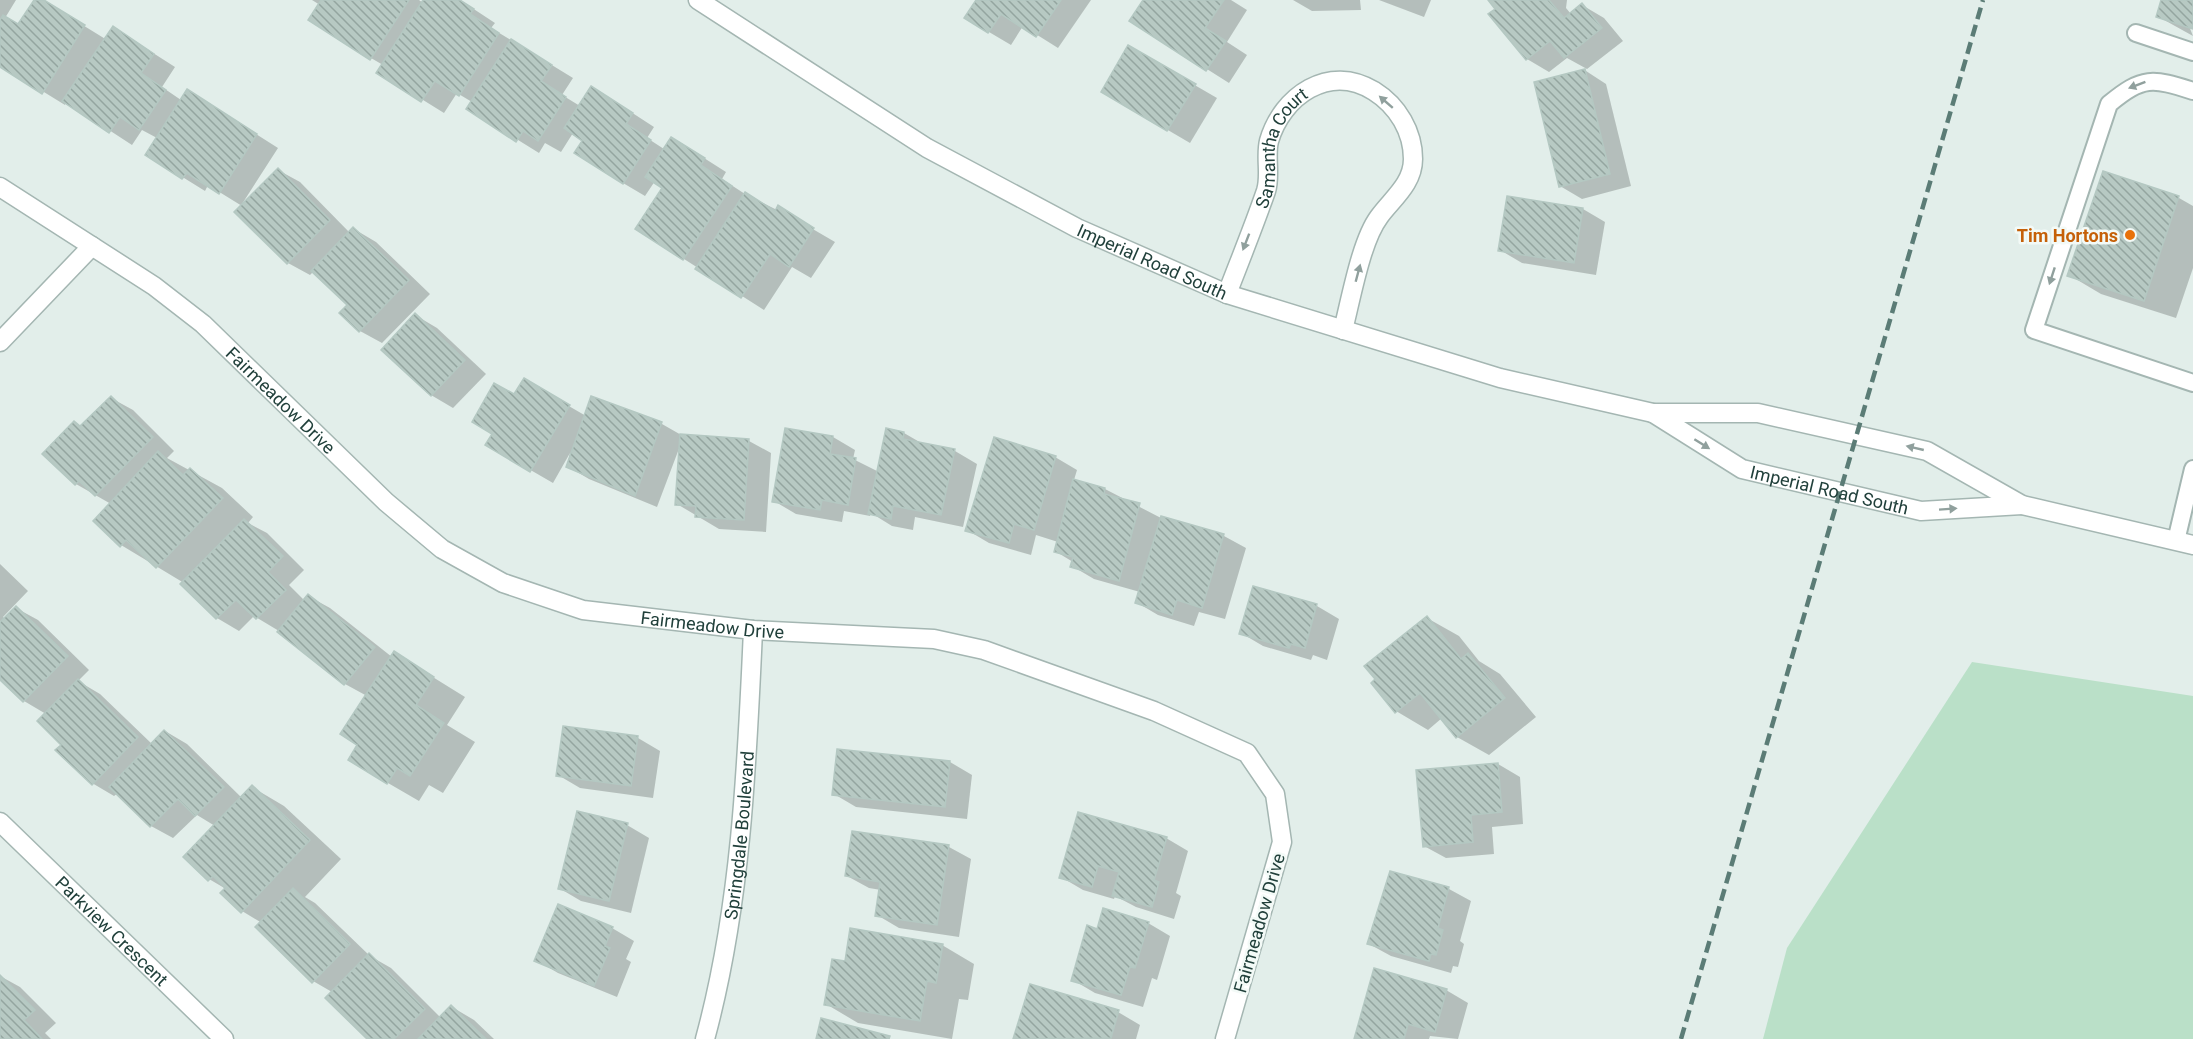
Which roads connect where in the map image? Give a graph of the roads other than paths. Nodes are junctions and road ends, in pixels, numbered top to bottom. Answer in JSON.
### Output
{"nodes":[{"id":1,"x":698,"y":0,"type":"edge"},
{"id":2,"x":2136,"y":33,"type":"dead end"},
{"id":3,"x":2193,"y":52,"type":"edge"},
{"id":4,"x":2193,"y":91,"type":"edge"},
{"id":5,"x":0,"y":187,"type":"edge"},
{"id":6,"x":92,"y":246,"type":"junction"},
{"id":7,"x":1227,"y":294,"type":"junction"},
{"id":8,"x":1342,"y":330,"type":"junction"},
{"id":9,"x":0,"y":342,"type":"edge"},
{"id":10,"x":2193,"y":383,"type":"edge"},
{"id":11,"x":1653,"y":413,"type":"junction"},
{"id":12,"x":2193,"y":469,"type":"edge"},
{"id":13,"x":2022,"y":504,"type":"junction"},
{"id":14,"x":2184,"y":543,"type":"edge"},
{"id":15,"x":753,"y":630,"type":"junction"},
{"id":16,"x":0,"y":822,"type":"edge"},
{"id":17,"x":224,"y":1039,"type":"edge"},
{"id":18,"x":705,"y":1039,"type":"edge"},
{"id":19,"x":1225,"y":1039,"type":"edge"}],
"edges":[{"from":1,"to":7,"type":"street","name":"Imperial Road South"},
{"from":2,"to":3,"type":"lane"},
{"from":4,"to":10,"type":"lane","one_way":true},
{"from":5,"to":6,"type":"street","name":"Fairmeadow Drive"},
{"from":6,"to":9,"type":"street"},
{"from":6,"to":15,"type":"street","name":"Fairmeadow Drive"},
{"from":7,"to":8,"type":"street","name":"Imperial Road South"},
{"from":8,"to":7,"type":"street","name":"Samantha Court","one_way":true},
{"from":8,"to":11,"type":"street","name":"Imperial Road South"},
{"from":13,"to":11,"type":"street","name":"Imperial Road South","one_way":true},
{"from":11,"to":13,"type":"street","name":"Imperial Road South","one_way":true},
{"from":12,"to":14,"type":"lane"},
{"from":13,"to":14,"type":"street","name":"Imperial Road South"},
{"from":15,"to":18,"type":"street","name":"Springdale Boulevard"},
{"from":15,"to":19,"type":"street","name":"Fairmeadow Drive"},
{"from":16,"to":17,"type":"street","name":"Parkview Crescent"}]}
